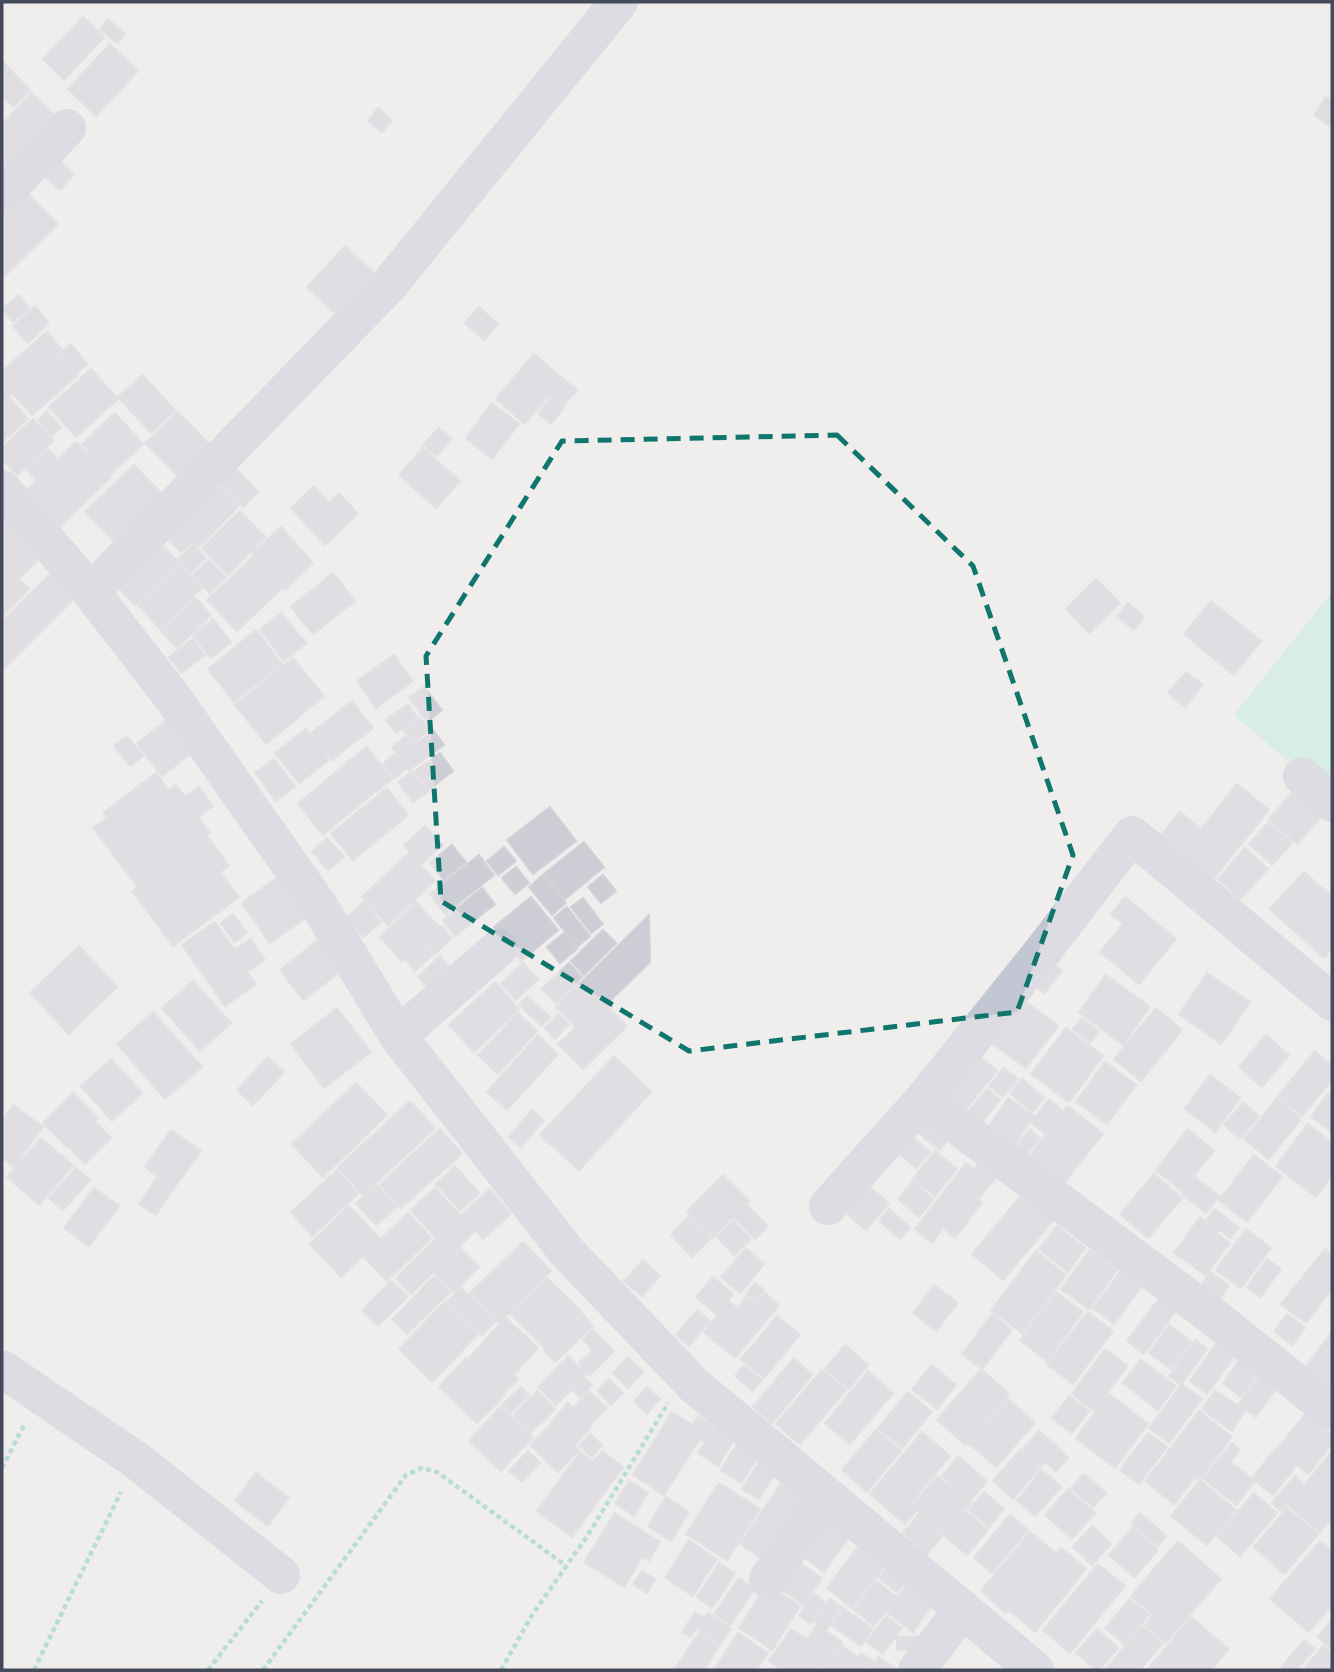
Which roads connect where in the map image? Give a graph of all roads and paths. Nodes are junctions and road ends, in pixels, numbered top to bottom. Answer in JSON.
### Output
{"nodes":[{"id":1,"x":619,"y":2,"type":"edge"},
{"id":2,"x":68,"y":128,"type":"dead end"},
{"id":3,"x":2,"y":195,"type":"edge"},
{"id":4,"x":2,"y":489,"type":"edge"},
{"id":5,"x":91,"y":592,"type":"junction"},
{"id":6,"x":1302,"y":776,"type":"dead end"},
{"id":7,"x":1332,"y":803,"type":"edge"},
{"id":8,"x":499,"y":948,"type":"dead end"},
{"id":9,"x":1332,"y":1002,"type":"edge"},
{"id":10,"x":398,"y":1036,"type":"junction"},
{"id":11,"x":923,"y":1100,"type":"junction"},
{"id":12,"x":828,"y":1206,"type":"dead end"},
{"id":13,"x":2,"y":1369,"type":"edge"},
{"id":14,"x":685,"y":1376,"type":"junction"},
{"id":15,"x":39,"y":1393,"type":"junction"},
{"id":16,"x":1332,"y":1411,"type":"edge"},
{"id":17,"x":136,"y":1460,"type":"junction"},
{"id":18,"x":2,"y":1468,"type":"edge"},
{"id":19,"x":825,"y":1496,"type":"junction"},
{"id":20,"x":565,"y":1565,"type":"junction"},
{"id":21,"x":281,"y":1575,"type":"joint"},
{"id":22,"x":768,"y":1579,"type":"dead end"},
{"id":23,"x":962,"y":1611,"type":"junction"},
{"id":24,"x":34,"y":1670,"type":"edge"},
{"id":25,"x":208,"y":1670,"type":"edge"},
{"id":26,"x":263,"y":1670,"type":"edge"},
{"id":27,"x":501,"y":1670,"type":"edge"},
{"id":28,"x":917,"y":1670,"type":"edge"},
{"id":29,"x":1035,"y":1670,"type":"edge"}],
"edges":[{"from":1,"to":5,"type":"street"},
{"from":2,"to":3,"type":"street"},
{"from":4,"to":5,"type":"street"},
{"from":5,"to":10,"type":"street"},
{"from":6,"to":7,"type":"street"},
{"from":8,"to":10,"type":"street"},
{"from":9,"to":11,"type":"street"},
{"from":10,"to":14,"type":"street"},
{"from":11,"to":12,"type":"street"},
{"from":11,"to":16,"type":"street"},
{"from":13,"to":15,"type":"street"},
{"from":14,"to":19,"type":"street"},
{"from":14,"to":20,"type":"path"},
{"from":15,"to":17,"type":"street"},
{"from":15,"to":18,"type":"path"},
{"from":17,"to":21,"type":"street"},
{"from":17,"to":24,"type":"path"},
{"from":19,"to":22,"type":"street"},
{"from":19,"to":23,"type":"street"},
{"from":20,"to":26,"type":"path"},
{"from":20,"to":27,"type":"path"},
{"from":21,"to":25,"type":"path"},
{"from":23,"to":28,"type":"street"},
{"from":23,"to":29,"type":"street"}]}
